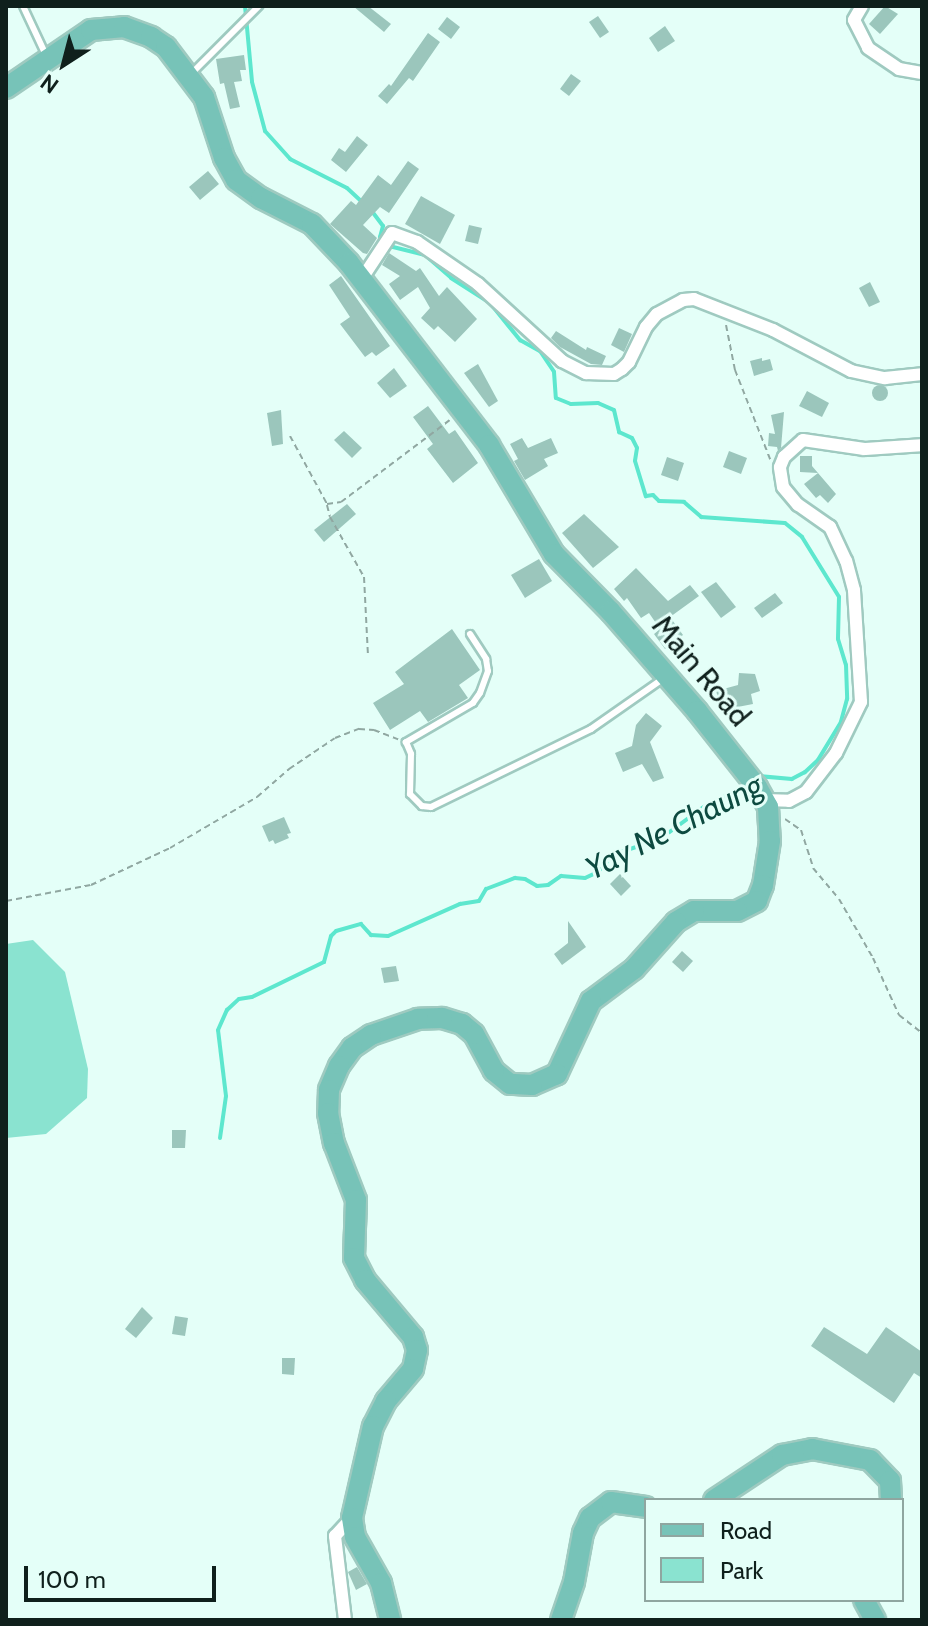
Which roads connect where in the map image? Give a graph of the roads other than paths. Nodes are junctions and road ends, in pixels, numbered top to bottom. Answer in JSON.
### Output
{"nodes":[{"id":1,"x":23,"y":6,"type":"edge"},
{"id":2,"x":259,"y":6,"type":"edge"},
{"id":3,"x":862,"y":6,"type":"edge"},
{"id":4,"x":48,"y":58,"type":"junction"},
{"id":5,"x":922,"y":73,"type":"edge"},
{"id":6,"x":190,"y":75,"type":"junction"},
{"id":7,"x":6,"y":88,"type":"edge"},
{"id":8,"x":361,"y":280,"type":"junction"},
{"id":9,"x":922,"y":374,"type":"edge"},
{"id":10,"x":922,"y":445,"type":"edge"},
{"id":11,"x":470,"y":634,"type":"dead end"},
{"id":12,"x":667,"y":676,"type":"junction"},
{"id":13,"x":767,"y":803,"type":"junction"},
{"id":14,"x":717,"y":1498,"type":"edge"},
{"id":15,"x":891,"y":1498,"type":"edge"},
{"id":16,"x":644,"y":1507,"type":"edge"},
{"id":17,"x":352,"y":1518,"type":"junction"},
{"id":18,"x":865,"y":1602,"type":"edge"},
{"id":19,"x":345,"y":1620,"type":"edge"},
{"id":20,"x":390,"y":1620,"type":"edge"},
{"id":21,"x":561,"y":1620,"type":"edge"},
{"id":22,"x":875,"y":1620,"type":"edge"}],
"edges":[{"from":1,"to":4,"type":"lane"},
{"from":2,"to":6,"type":"lane"},
{"from":3,"to":5,"type":"street"},
{"from":4,"to":6,"type":"main road","name":"Main Road"},
{"from":4,"to":7,"type":"main road","name":"Main Road"},
{"from":6,"to":8,"type":"main road","name":"Main Road"},
{"from":8,"to":9,"type":"street"},
{"from":8,"to":12,"type":"main road","name":"Main Road"},
{"from":10,"to":13,"type":"street"},
{"from":11,"to":12,"type":"lane"},
{"from":12,"to":13,"type":"main road","name":"Main Road"},
{"from":13,"to":17,"type":"main road"},
{"from":14,"to":15,"type":"main road"},
{"from":16,"to":21,"type":"main road"},
{"from":17,"to":19,"type":"street"},
{"from":17,"to":20,"type":"main road"},
{"from":18,"to":22,"type":"main road"}]}
